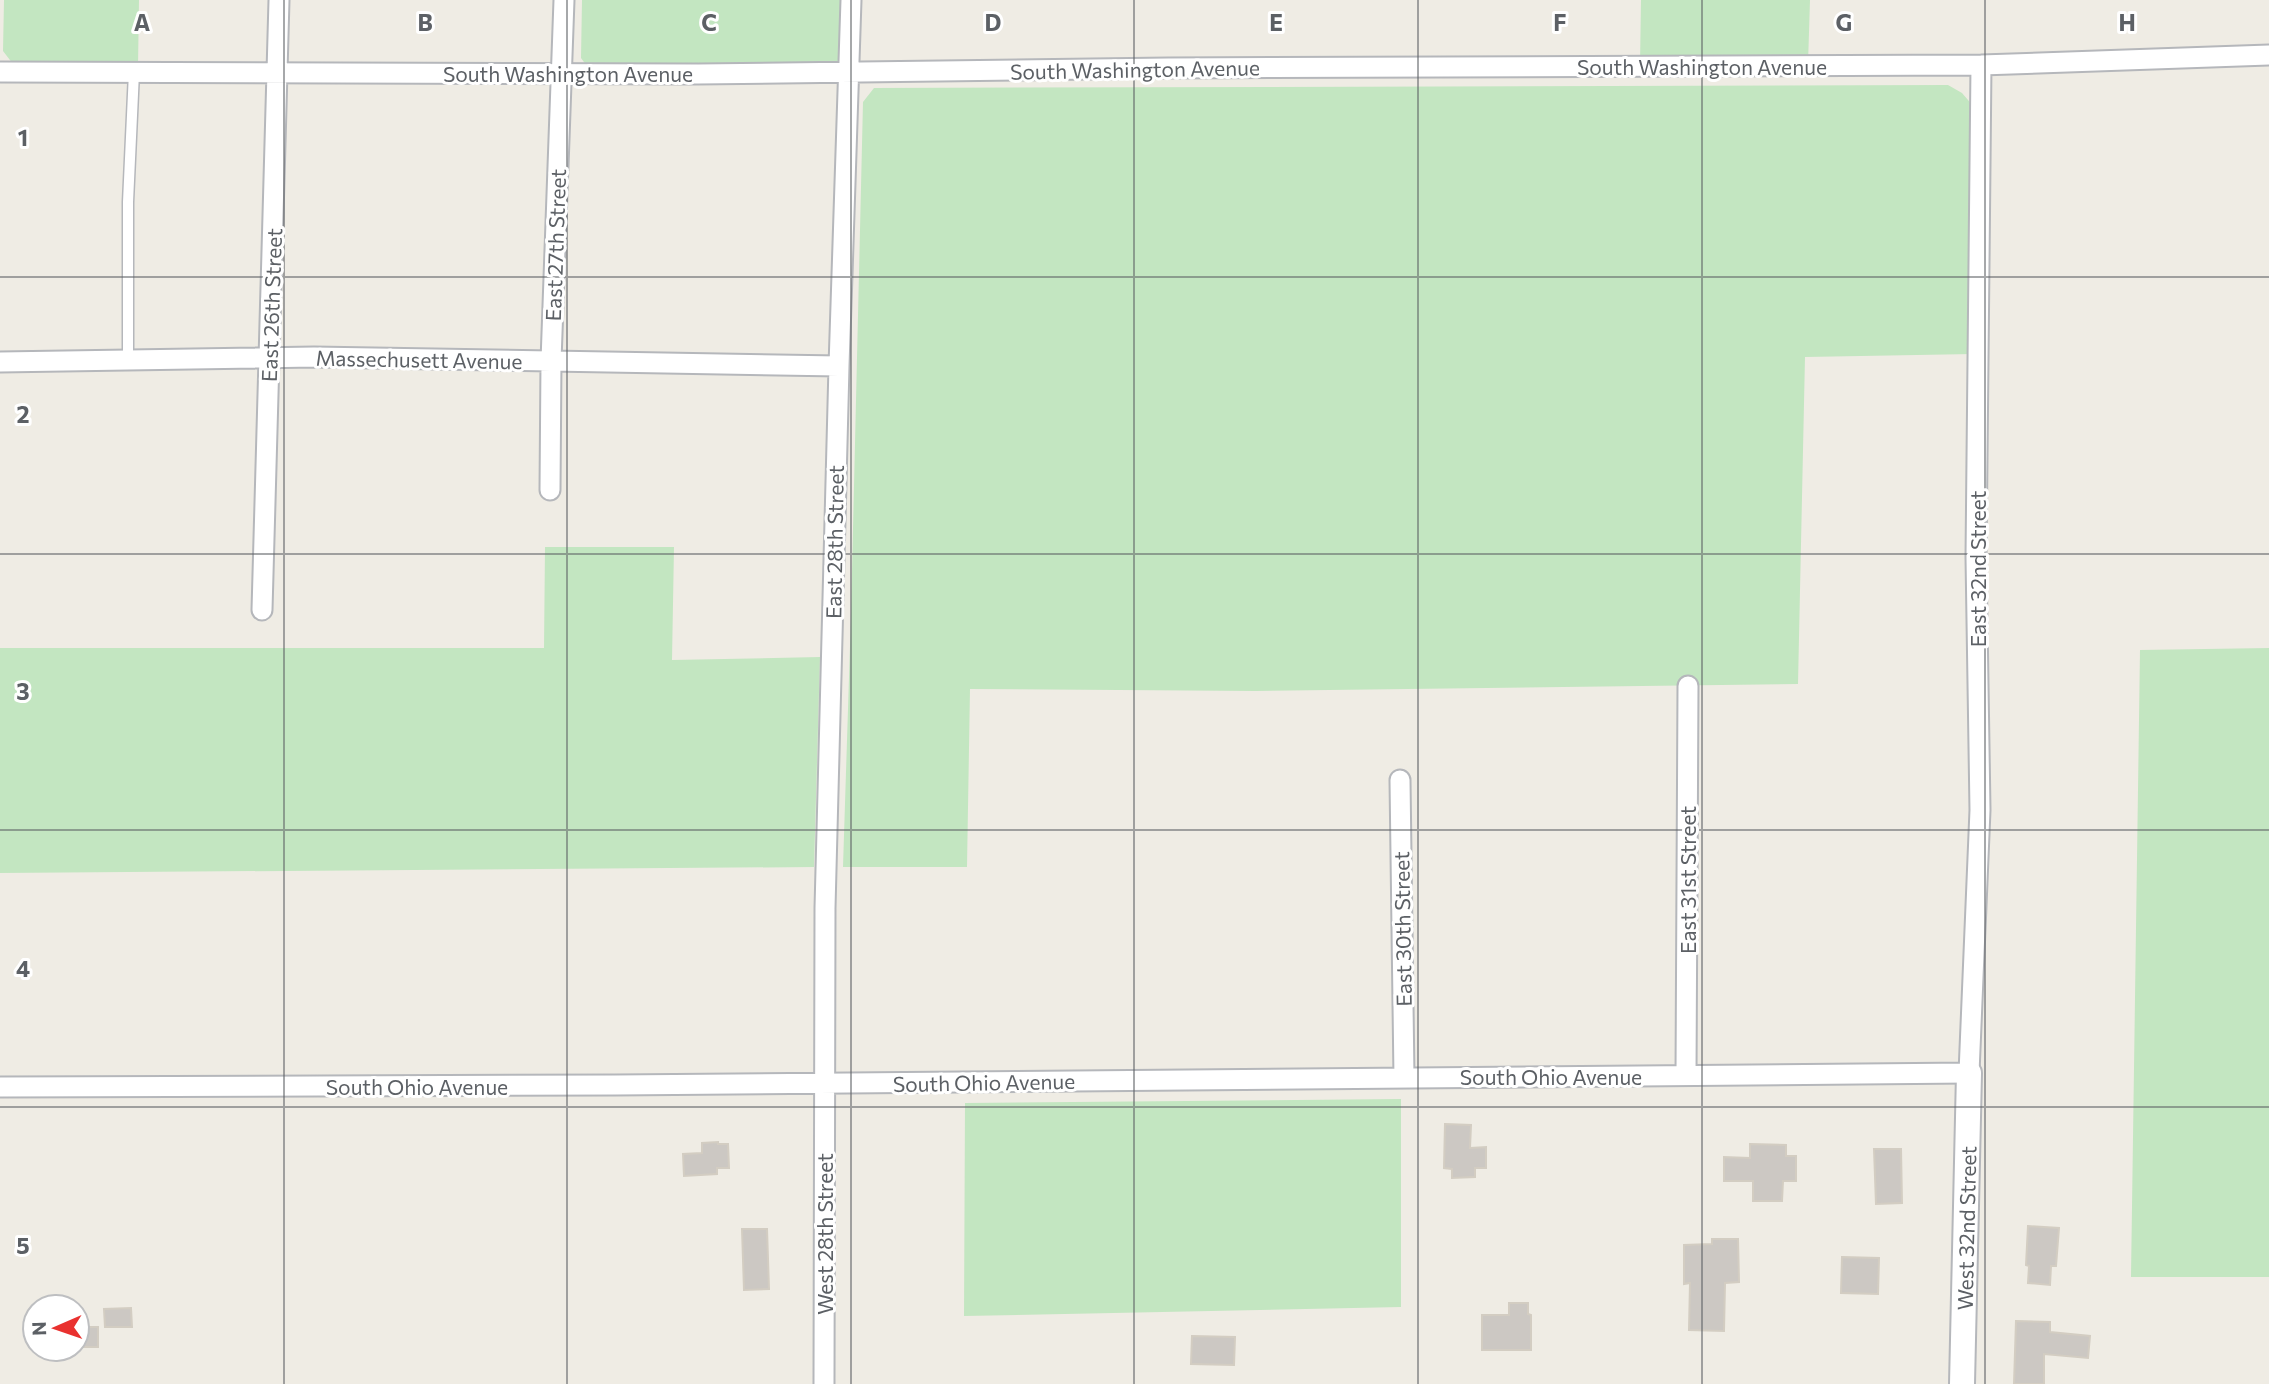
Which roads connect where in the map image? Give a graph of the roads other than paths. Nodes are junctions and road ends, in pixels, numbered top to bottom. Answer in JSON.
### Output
{"nodes":[{"id":1,"x":279,"y":0,"type":"edge"},
{"id":2,"x":564,"y":0,"type":"edge"},
{"id":3,"x":851,"y":0,"type":"edge"},
{"id":4,"x":2269,"y":55,"type":"edge"},
{"id":5,"x":1981,"y":65,"type":"junction"},
{"id":6,"x":0,"y":72,"type":"edge"},
{"id":7,"x":134,"y":72,"type":"junction"},
{"id":8,"x":277,"y":72,"type":"junction"},
{"id":9,"x":849,"y":72,"type":"junction"},
{"id":10,"x":561,"y":73,"type":"junction"},
{"id":11,"x":269,"y":358,"type":"junction"},
{"id":12,"x":128,"y":360,"type":"junction"},
{"id":13,"x":551,"y":361,"type":"junction"},
{"id":14,"x":0,"y":362,"type":"edge"},
{"id":15,"x":839,"y":366,"type":"junction"},
{"id":16,"x":550,"y":490,"type":"dead end"},
{"id":17,"x":262,"y":610,"type":"dead end"},
{"id":18,"x":1688,"y":686,"type":"dead end"},
{"id":19,"x":1400,"y":780,"type":"dead end"},
{"id":20,"x":1969,"y":1073,"type":"junction"},
{"id":21,"x":1686,"y":1075,"type":"junction"},
{"id":22,"x":1404,"y":1078,"type":"junction"},
{"id":23,"x":825,"y":1083,"type":"junction"},
{"id":24,"x":0,"y":1087,"type":"edge"},
{"id":25,"x":824,"y":1384,"type":"edge"},
{"id":26,"x":1962,"y":1384,"type":"edge"}],
"edges":[{"from":1,"to":8,"type":"street","name":"East 26th Street"},
{"from":2,"to":10,"type":"street","name":"East 27th Street"},
{"from":3,"to":9,"type":"street","name":"East 28th Street"},
{"from":4,"to":5,"type":"street","name":"South Washington Avenue"},
{"from":5,"to":9,"type":"street","name":"South Washington Avenue"},
{"from":5,"to":20,"type":"street","name":"East 32nd Street"},
{"from":6,"to":7,"type":"street","name":"South Washington Avenue"},
{"from":7,"to":8,"type":"street","name":"South Washington Avenue"},
{"from":7,"to":12,"type":"lane"},
{"from":8,"to":10,"type":"street","name":"South Washington Avenue"},
{"from":8,"to":11,"type":"street","name":"East 26th Street"},
{"from":9,"to":10,"type":"street","name":"South Washington Avenue"},
{"from":9,"to":15,"type":"street","name":"East 28th Street"},
{"from":10,"to":13,"type":"street","name":"East 27th Street"},
{"from":11,"to":12,"type":"street","name":"Massechusett Avenue"},
{"from":11,"to":13,"type":"street","name":"Massechusett Avenue"},
{"from":11,"to":17,"type":"street","name":"East 26th Street"},
{"from":12,"to":14,"type":"street","name":"Massechusett Avenue"},
{"from":13,"to":15,"type":"street","name":"Massechusett Avenue"},
{"from":13,"to":16,"type":"street","name":"East 27th Street"},
{"from":15,"to":23,"type":"street","name":"East 28th Street"},
{"from":18,"to":21,"type":"street","name":"East 31st Street"},
{"from":19,"to":22,"type":"street","name":"East 30th Street"},
{"from":20,"to":21,"type":"street","name":"South Ohio Avenue"},
{"from":20,"to":26,"type":"street","name":"West 32nd Street"},
{"from":21,"to":22,"type":"street","name":"South Ohio Avenue"},
{"from":22,"to":23,"type":"street","name":"South Ohio Avenue"},
{"from":23,"to":24,"type":"street","name":"South Ohio Avenue"},
{"from":23,"to":25,"type":"street","name":"West 28th Street"}]}
